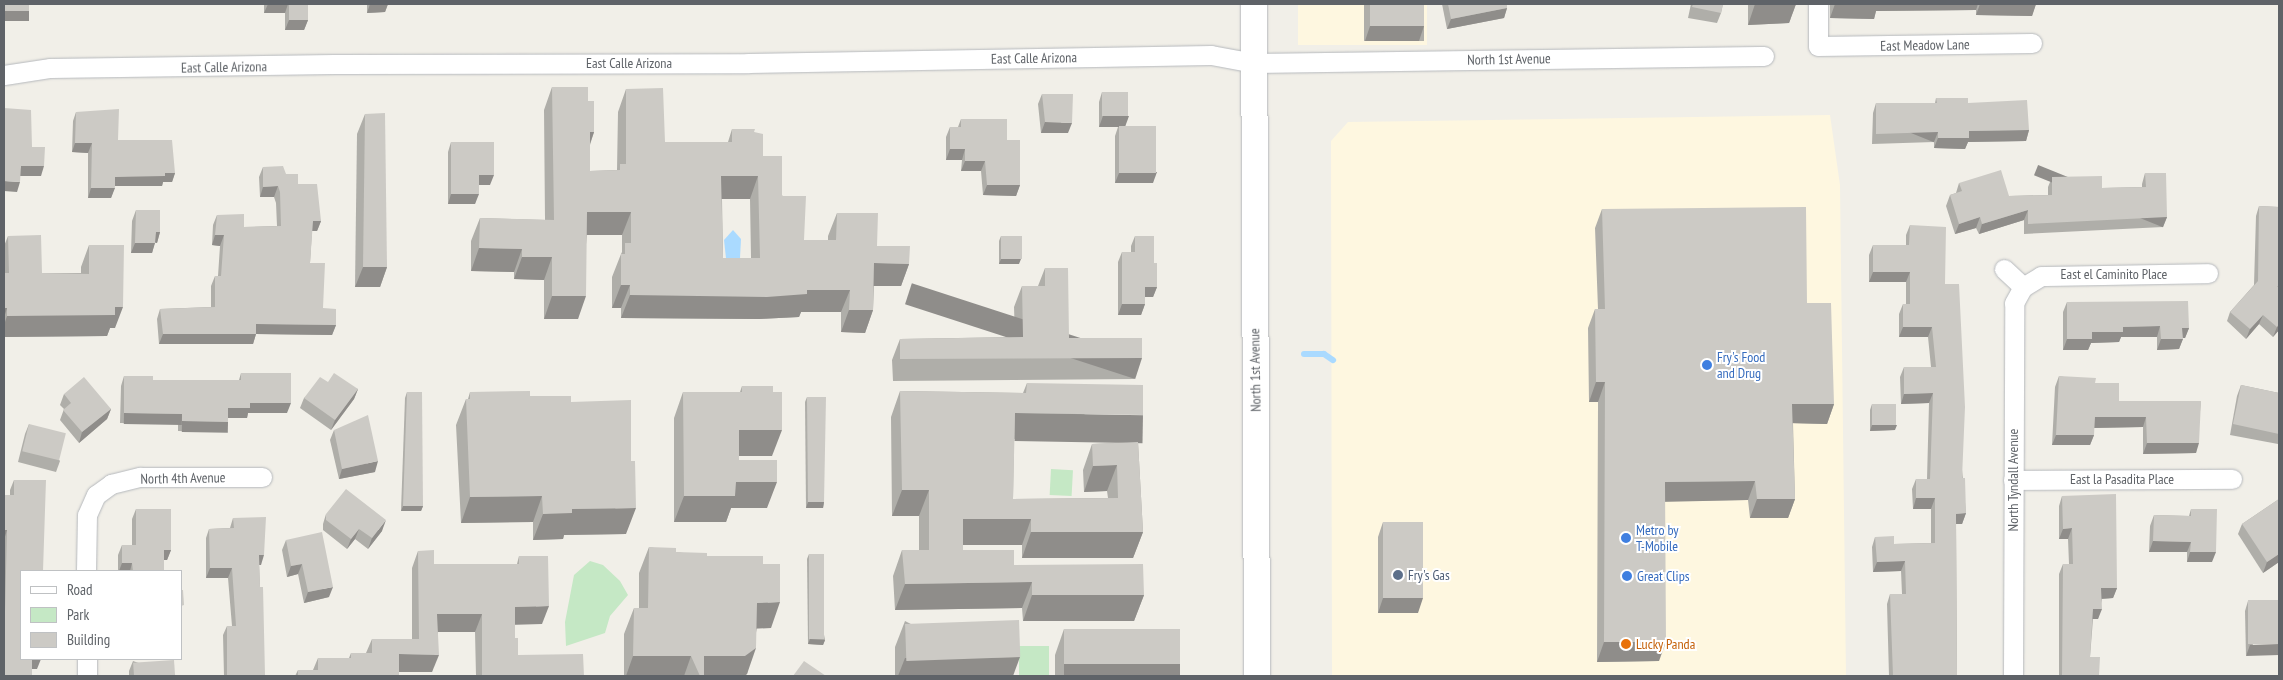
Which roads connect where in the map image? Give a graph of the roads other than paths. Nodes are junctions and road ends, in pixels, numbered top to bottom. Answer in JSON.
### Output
{"nodes":[{"id":1,"x":1254,"y":4,"type":"edge"},
{"id":2,"x":1818,"y":4,"type":"edge"},
{"id":3,"x":2032,"y":43,"type":"dead end"},
{"id":4,"x":1764,"y":56,"type":"dead end"},
{"id":5,"x":1254,"y":63,"type":"junction"},
{"id":6,"x":4,"y":75,"type":"edge"},
{"id":7,"x":2004,"y":269,"type":"dead end"},
{"id":8,"x":2208,"y":274,"type":"dead end"},
{"id":9,"x":2023,"y":288,"type":"junction"},
{"id":10,"x":262,"y":477,"type":"dead end"},
{"id":11,"x":2232,"y":479,"type":"dead end"},
{"id":12,"x":2013,"y":480,"type":"junction"},
{"id":13,"x":86,"y":570,"type":"edge"},
{"id":14,"x":87,"y":660,"type":"edge"},
{"id":15,"x":87,"y":676,"type":"edge"},
{"id":16,"x":1257,"y":676,"type":"edge"},
{"id":17,"x":2013,"y":676,"type":"edge"}],
"edges":[{"from":1,"to":5,"type":"main road","name":"North 1st Avenue"},
{"from":2,"to":3,"type":"street","name":"East Meadow Lane"},
{"from":4,"to":5,"type":"street","name":"North 1st Avenue"},
{"from":5,"to":6,"type":"street","name":"East Calle Arizona"},
{"from":5,"to":16,"type":"main road","name":"North 1st Avenue"},
{"from":7,"to":9,"type":"street"},
{"from":8,"to":9,"type":"street","name":"East el Caminito Place"},
{"from":9,"to":12,"type":"street","name":"North Tyndall Avenue"},
{"from":10,"to":13,"type":"street","name":"North 4th Avenue"},
{"from":11,"to":12,"type":"street","name":"East la Pasadita Place"},
{"from":12,"to":17,"type":"street","name":"North Tyndall Avenue"},
{"from":14,"to":15,"type":"street"}]}
